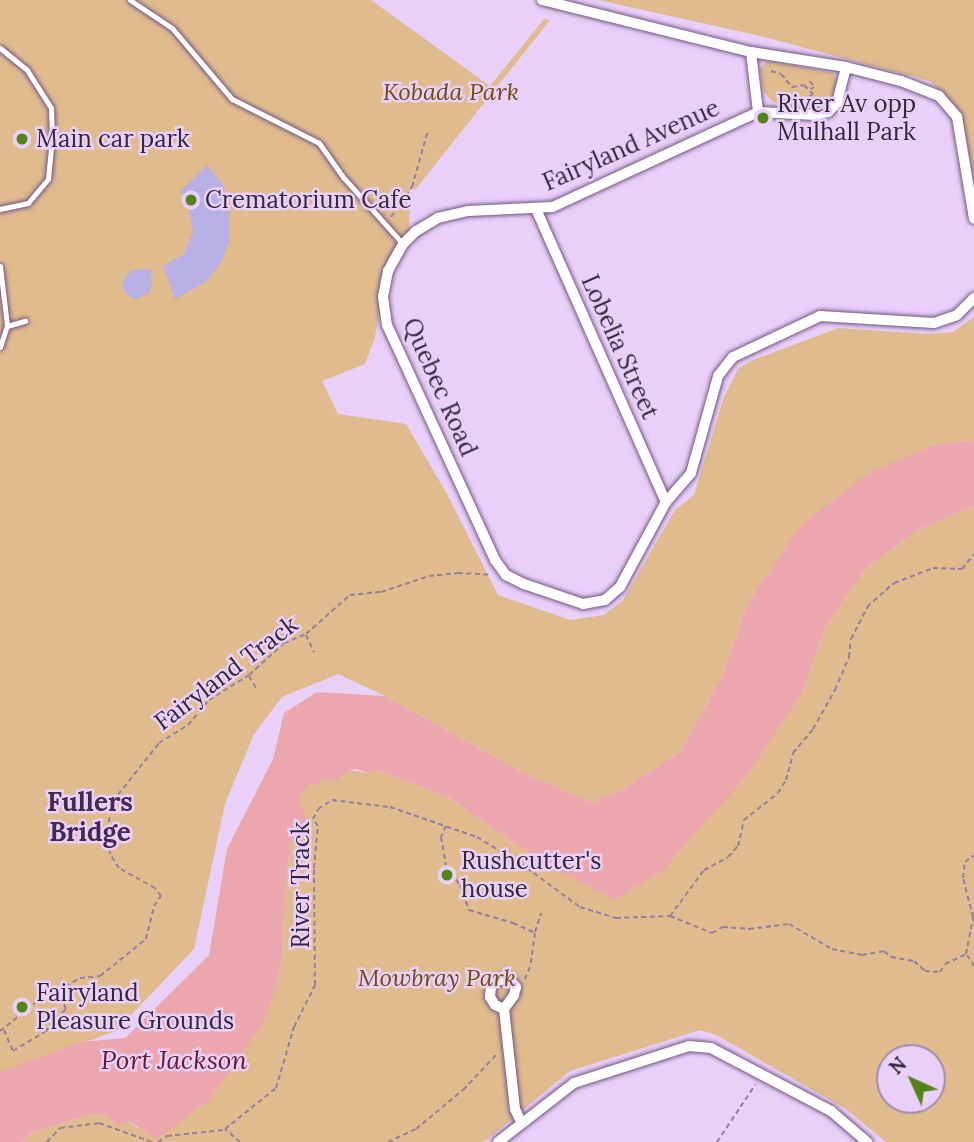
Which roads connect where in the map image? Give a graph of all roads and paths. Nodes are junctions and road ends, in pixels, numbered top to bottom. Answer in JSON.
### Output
{"nodes":[{"id":1,"x":130,"y":0,"type":"edge"},
{"id":2,"x":541,"y":0,"type":"edge"},
{"id":3,"x":0,"y":48,"type":"edge"},
{"id":4,"x":751,"y":52,"type":"junction"},
{"id":5,"x":846,"y":67,"type":"junction"},
{"id":6,"x":771,"y":71,"type":"dead end"},
{"id":7,"x":790,"y":79,"type":"dead end"},
{"id":8,"x":785,"y":80,"type":"junction"},
{"id":9,"x":810,"y":81,"type":"dead end"},
{"id":10,"x":811,"y":90,"type":"junction"},
{"id":11,"x":782,"y":111,"type":"junction"},
{"id":12,"x":758,"y":112,"type":"junction"},
{"id":13,"x":428,"y":130,"type":"dead end"},
{"id":14,"x":0,"y":209,"type":"edge"},
{"id":15,"x":536,"y":209,"type":"junction"},
{"id":16,"x":974,"y":219,"type":"edge"},
{"id":17,"x":384,"y":226,"type":"junction"},
{"id":18,"x":403,"y":244,"type":"junction"},
{"id":19,"x":0,"y":266,"type":"edge"},
{"id":20,"x":974,"y":298,"type":"edge"},
{"id":21,"x":25,"y":321,"type":"dead end"},
{"id":22,"x":7,"y":326,"type":"junction"},
{"id":23,"x":0,"y":346,"type":"edge"},
{"id":24,"x":666,"y":502,"type":"junction"},
{"id":25,"x":974,"y":554,"type":"edge"},
{"id":26,"x":506,"y":575,"type":"junction"},
{"id":27,"x":306,"y":634,"type":"junction"},
{"id":28,"x":314,"y":652,"type":"dead end"},
{"id":29,"x":249,"y":675,"type":"junction"},
{"id":30,"x":257,"y":690,"type":"dead end"},
{"id":31,"x":446,"y":825,"type":"junction"},
{"id":32,"x":974,"y":855,"type":"edge"},
{"id":33,"x":541,"y":913,"type":"dead end"},
{"id":34,"x":670,"y":916,"type":"junction"},
{"id":35,"x":535,"y":933,"type":"junction"},
{"id":36,"x":966,"y":954,"type":"junction"},
{"id":37,"x":974,"y":966,"type":"edge"},
{"id":38,"x":516,"y":987,"type":"junction"},
{"id":39,"x":58,"y":991,"type":"junction"},
{"id":40,"x":504,"y":1009,"type":"junction"},
{"id":41,"x":2,"y":1030,"type":"edge"},
{"id":42,"x":507,"y":1044,"type":"junction"},
{"id":43,"x":761,"y":1074,"type":"junction"},
{"id":44,"x":521,"y":1122,"type":"junction"},
{"id":45,"x":225,"y":1129,"type":"junction"},
{"id":46,"x":47,"y":1142,"type":"edge"},
{"id":47,"x":152,"y":1142,"type":"edge"},
{"id":48,"x":158,"y":1142,"type":"edge"},
{"id":49,"x":240,"y":1142,"type":"edge"},
{"id":50,"x":387,"y":1142,"type":"edge"},
{"id":51,"x":498,"y":1142,"type":"edge"},
{"id":52,"x":717,"y":1142,"type":"edge"},
{"id":53,"x":867,"y":1142,"type":"edge"}],
"edges":[{"from":1,"to":17,"type":"lane"},
{"from":2,"to":4,"type":"street"},
{"from":3,"to":14,"type":"lane"},
{"from":4,"to":5,"type":"street"},
{"from":4,"to":12,"type":"street"},
{"from":5,"to":11,"type":"street"},
{"from":5,"to":16,"type":"street"},
{"from":6,"to":8,"type":"path"},
{"from":7,"to":8,"type":"path"},
{"from":8,"to":10,"type":"path"},
{"from":9,"to":10,"type":"path"},
{"from":10,"to":11,"type":"path"},
{"from":11,"to":12,"type":"street"},
{"from":12,"to":15,"type":"street","name":"Fairyland Avenue"},
{"from":13,"to":17,"type":"path"},
{"from":15,"to":18,"type":"street","name":"Fairyland Avenue"},
{"from":15,"to":24,"type":"street","name":"Lobelia Street"},
{"from":17,"to":18,"type":"lane"},
{"from":18,"to":26,"type":"street","name":"Quebec Road"},
{"from":19,"to":22,"type":"lane"},
{"from":20,"to":24,"type":"street"},
{"from":21,"to":22,"type":"lane"},
{"from":22,"to":23,"type":"lane"},
{"from":24,"to":26,"type":"street"},
{"from":25,"to":34,"type":"path"},
{"from":26,"to":27,"type":"path","name":"Fairyland Track"},
{"from":27,"to":28,"type":"path"},
{"from":27,"to":29,"type":"path","name":"Fairyland Track"},
{"from":29,"to":30,"type":"path"},
{"from":29,"to":39,"type":"path","name":"Fairyland Track"},
{"from":31,"to":34,"type":"path","name":"River Track"},
{"from":31,"to":35,"type":"path"},
{"from":31,"to":45,"type":"path","name":"River Track"},
{"from":32,"to":36,"type":"path"},
{"from":33,"to":35,"type":"path"},
{"from":34,"to":36,"type":"path","name":"River Track"},
{"from":35,"to":38,"type":"path"},
{"from":36,"to":37,"type":"path"},
{"from":38,"to":40,"type":"street"},
{"from":38,"to":40,"type":"street"},
{"from":39,"to":41,"type":"path","name":"Fairyland Track"},
{"from":39,"to":41,"type":"path"},
{"from":40,"to":42,"type":"street"},
{"from":42,"to":44,"type":"street"},
{"from":42,"to":50,"type":"path"},
{"from":43,"to":44,"type":"street"},
{"from":43,"to":52,"type":"path"},
{"from":43,"to":53,"type":"street"},
{"from":44,"to":51,"type":"street"},
{"from":45,"to":48,"type":"path"},
{"from":45,"to":49,"type":"path"},
{"from":46,"to":47,"type":"path"}]}
